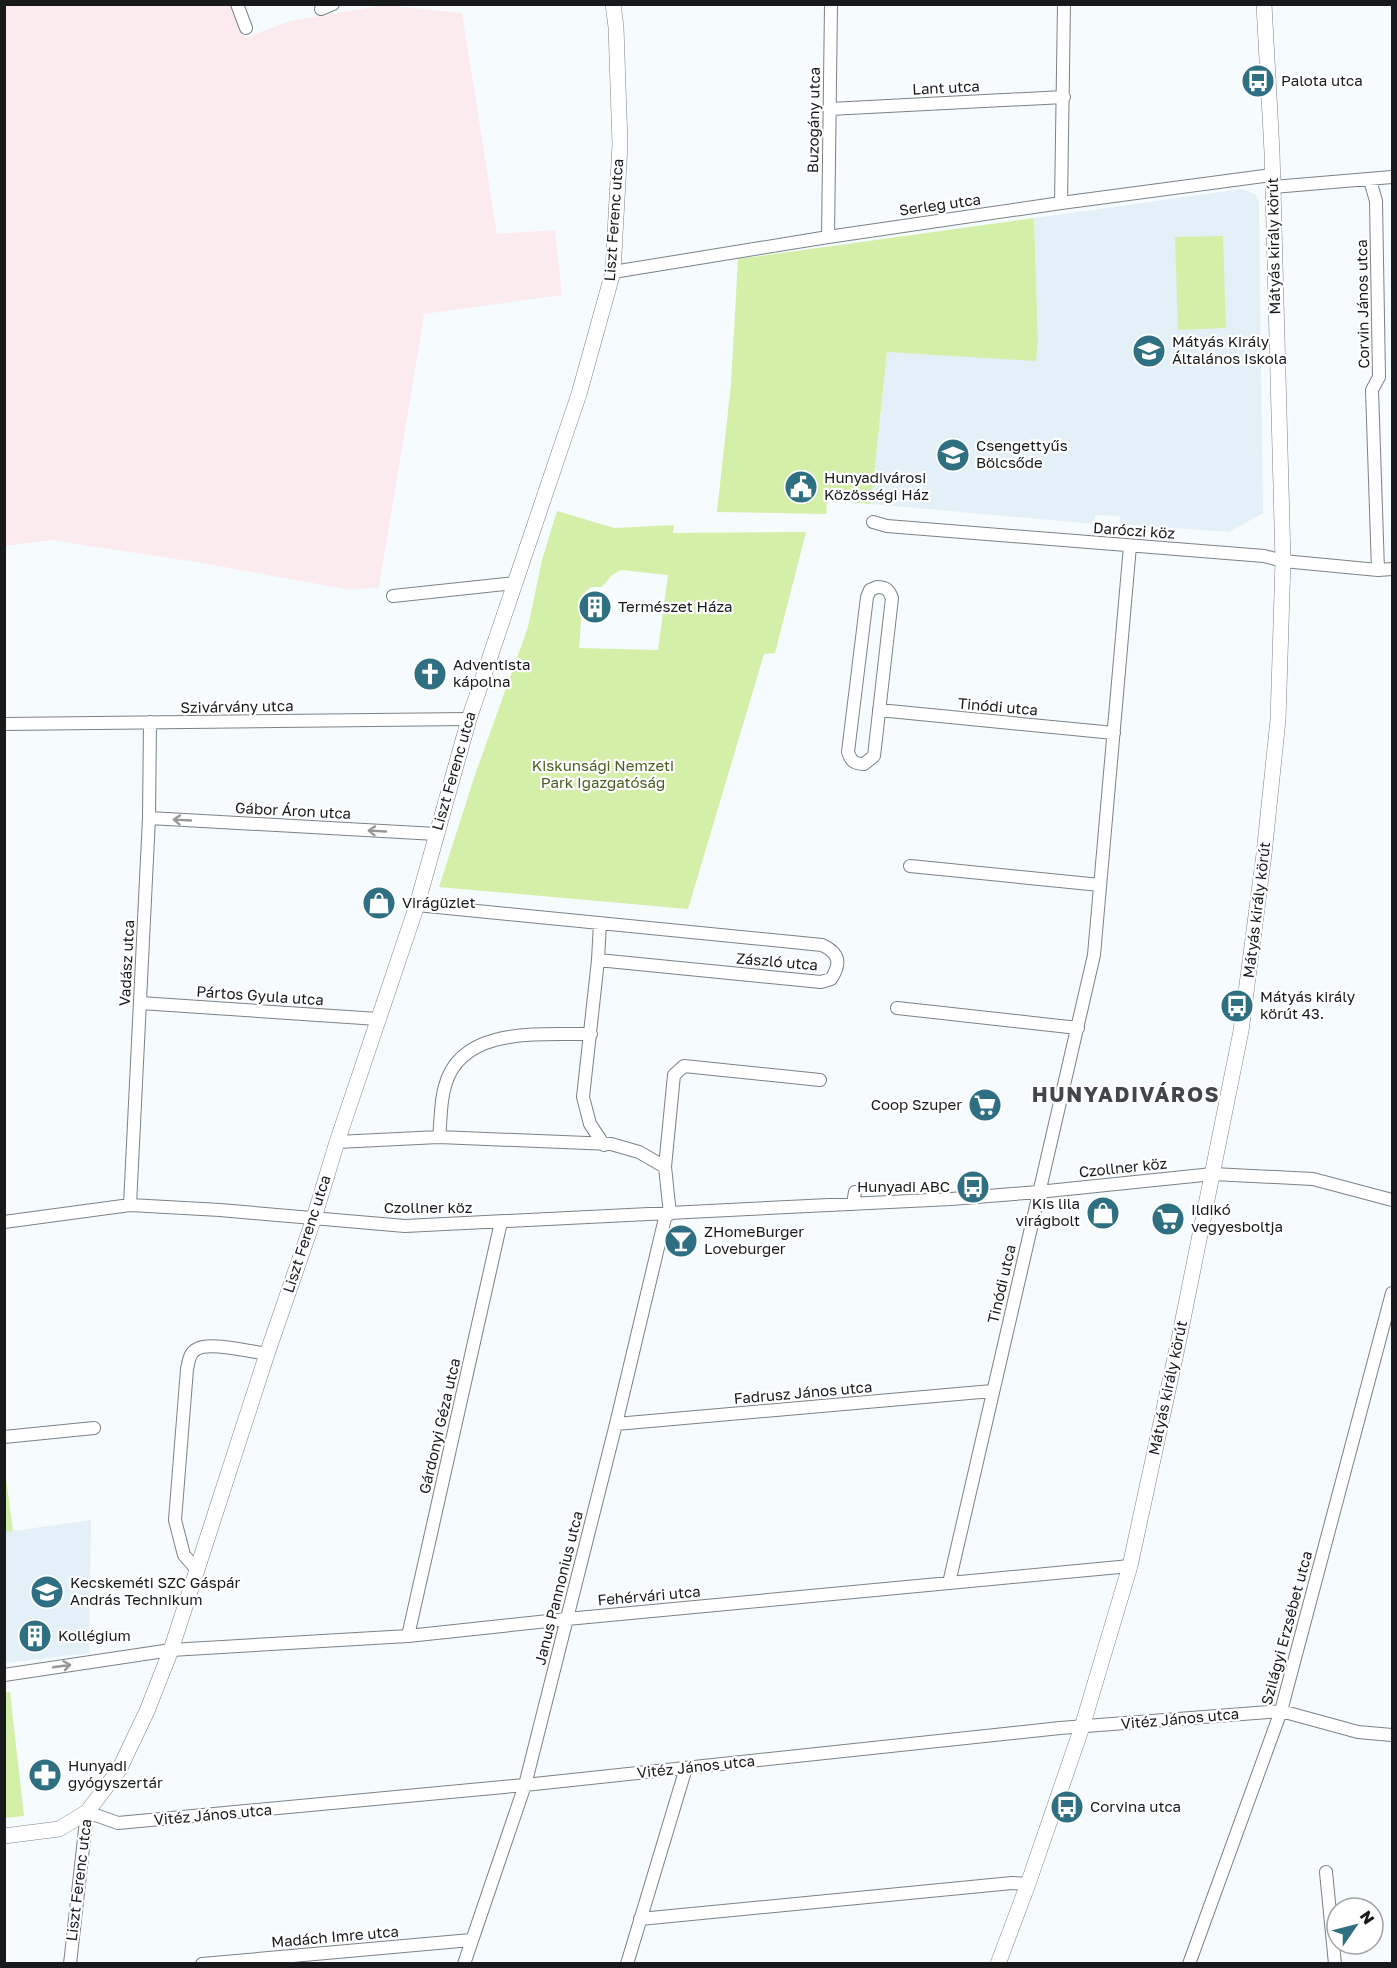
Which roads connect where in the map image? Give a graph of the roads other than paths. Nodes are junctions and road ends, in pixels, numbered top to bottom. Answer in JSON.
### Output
{"nodes":[{"id":1,"x":237,"y":4,"type":"edge"},
{"id":2,"x":614,"y":4,"type":"edge"},
{"id":3,"x":831,"y":4,"type":"edge"},
{"id":4,"x":1064,"y":4,"type":"edge"},
{"id":5,"x":1264,"y":4,"type":"edge"},
{"id":6,"x":246,"y":28,"type":"dead end"},
{"id":7,"x":1064,"y":97,"type":"junction"},
{"id":8,"x":830,"y":109,"type":"junction"},
{"id":9,"x":1392,"y":177,"type":"edge"},
{"id":10,"x":1370,"y":180,"type":"junction"},
{"id":11,"x":1273,"y":181,"type":"junction"},
{"id":12,"x":1061,"y":203,"type":"junction"},
{"id":13,"x":828,"y":237,"type":"junction"},
{"id":14,"x":613,"y":273,"type":"junction"},
{"id":15,"x":873,"y":522,"type":"dead end"},
{"id":16,"x":1130,"y":546,"type":"junction"},
{"id":17,"x":1283,"y":561,"type":"junction"},
{"id":18,"x":1392,"y":569,"type":"edge"},
{"id":19,"x":1378,"y":570,"type":"junction"},
{"id":20,"x":514,"y":583,"type":"junction"},
{"id":21,"x":393,"y":596,"type":"dead end"},
{"id":22,"x":879,"y":710,"type":"junction"},
{"id":23,"x":469,"y":719,"type":"junction"},
{"id":24,"x":150,"y":722,"type":"junction"},
{"id":25,"x":4,"y":723,"type":"edge"},
{"id":26,"x":1114,"y":733,"type":"junction"},
{"id":27,"x":149,"y":818,"type":"junction"},
{"id":28,"x":436,"y":834,"type":"junction"},
{"id":29,"x":910,"y":866,"type":"dead end"},
{"id":30,"x":1100,"y":885,"type":"junction"},
{"id":31,"x":417,"y":905,"type":"junction"},
{"id":32,"x":600,"y":923,"type":"junction"},
{"id":33,"x":598,"y":960,"type":"junction"},
{"id":34,"x":140,"y":1003,"type":"junction"},
{"id":35,"x":897,"y":1008,"type":"dead end"},
{"id":36,"x":378,"y":1019,"type":"junction"},
{"id":37,"x":1078,"y":1028,"type":"junction"},
{"id":38,"x":591,"y":1034,"type":"junction"},
{"id":39,"x":820,"y":1080,"type":"dead end"},
{"id":40,"x":439,"y":1137,"type":"junction"},
{"id":41,"x":337,"y":1142,"type":"junction"},
{"id":42,"x":604,"y":1144,"type":"junction"},
{"id":43,"x":665,"y":1167,"type":"junction"},
{"id":44,"x":1213,"y":1174,"type":"junction"},
{"id":45,"x":1038,"y":1192,"type":"junction"},
{"id":46,"x":1392,"y":1200,"type":"edge"},
{"id":47,"x":130,"y":1205,"type":"junction"},
{"id":48,"x":668,"y":1214,"type":"junction"},
{"id":49,"x":314,"y":1218,"type":"junction"},
{"id":50,"x":4,"y":1222,"type":"edge"},
{"id":51,"x":501,"y":1222,"type":"junction"},
{"id":52,"x":1392,"y":1293,"type":"edge"},
{"id":53,"x":267,"y":1354,"type":"junction"},
{"id":54,"x":992,"y":1391,"type":"junction"},
{"id":55,"x":616,"y":1424,"type":"junction"},
{"id":56,"x":94,"y":1428,"type":"dead end"},
{"id":57,"x":4,"y":1437,"type":"edge"},
{"id":58,"x":1130,"y":1566,"type":"junction"},
{"id":59,"x":197,"y":1570,"type":"junction"},
{"id":60,"x":949,"y":1582,"type":"junction"},
{"id":61,"x":567,"y":1619,"type":"junction"},
{"id":62,"x":408,"y":1636,"type":"junction"},
{"id":63,"x":171,"y":1650,"type":"junction"},
{"id":64,"x":4,"y":1675,"type":"edge"},
{"id":65,"x":1281,"y":1711,"type":"junction"},
{"id":66,"x":1082,"y":1727,"type":"junction"},
{"id":67,"x":1392,"y":1736,"type":"edge"},
{"id":68,"x":686,"y":1768,"type":"junction"},
{"id":69,"x":525,"y":1785,"type":"junction"},
{"id":70,"x":87,"y":1812,"type":"junction"},
{"id":71,"x":4,"y":1836,"type":"edge"},
{"id":72,"x":1326,"y":1872,"type":"dead end"},
{"id":73,"x":1028,"y":1884,"type":"junction"},
{"id":74,"x":640,"y":1919,"type":"junction"},
{"id":75,"x":471,"y":1940,"type":"junction"},
{"id":76,"x":70,"y":1964,"type":"edge"},
{"id":77,"x":202,"y":1964,"type":"edge"},
{"id":78,"x":464,"y":1964,"type":"edge"},
{"id":79,"x":627,"y":1964,"type":"edge"},
{"id":80,"x":998,"y":1964,"type":"edge"},
{"id":81,"x":1189,"y":1964,"type":"edge"},
{"id":82,"x":1335,"y":1964,"type":"edge"}],
"edges":[{"from":1,"to":6,"type":"street"},
{"from":2,"to":14,"type":"street","name":"Liszt Ferenc utca"},
{"from":3,"to":8,"type":"street","name":"Buzogány utca"},
{"from":4,"to":7,"type":"street"},
{"from":5,"to":11,"type":"street","name":"Mátyás király körút"},
{"from":7,"to":8,"type":"street","name":"Lant utca"},
{"from":7,"to":12,"type":"street"},
{"from":8,"to":13,"type":"street","name":"Buzogány utca"},
{"from":9,"to":10,"type":"street","name":"Serleg utca"},
{"from":10,"to":11,"type":"street","name":"Serleg utca"},
{"from":10,"to":19,"type":"street","name":"Corvin János utca"},
{"from":11,"to":12,"type":"street","name":"Serleg utca"},
{"from":11,"to":17,"type":"street","name":"Mátyás király körút"},
{"from":12,"to":13,"type":"street","name":"Serleg utca"},
{"from":13,"to":14,"type":"street","name":"Serleg utca"},
{"from":14,"to":20,"type":"street","name":"Liszt Ferenc utca"},
{"from":15,"to":16,"type":"street","name":"Daróczi köz"},
{"from":16,"to":17,"type":"street","name":"Daróczi köz"},
{"from":16,"to":26,"type":"street","name":"Tinódi utca"},
{"from":17,"to":19,"type":"street","name":"Daróczi köz"},
{"from":17,"to":44,"type":"street","name":"Mátyás király körút"},
{"from":18,"to":19,"type":"street","name":"Daróczi köz"},
{"from":20,"to":21,"type":"street"},
{"from":20,"to":23,"type":"street","name":"Liszt Ferenc utca"},
{"from":22,"to":22,"type":"street"},
{"from":22,"to":26,"type":"street","name":"Tinódi utca"},
{"from":23,"to":24,"type":"street","name":"Szivárvány utca"},
{"from":23,"to":28,"type":"street","name":"Liszt Ferenc utca"},
{"from":24,"to":25,"type":"street","name":"Szivárvány utca"},
{"from":24,"to":27,"type":"street","name":"Vadász utca"},
{"from":26,"to":30,"type":"street","name":"Tinódi utca"},
{"from":28,"to":27,"type":"street","name":"Gábor Áron utca","one_way":true},
{"from":27,"to":34,"type":"street","name":"Vadász utca"},
{"from":28,"to":31,"type":"street","name":"Liszt Ferenc utca"},
{"from":29,"to":30,"type":"street"},
{"from":30,"to":37,"type":"street","name":"Tinódi utca"},
{"from":31,"to":32,"type":"street","name":"Zászló utca"},
{"from":31,"to":36,"type":"street","name":"Liszt Ferenc utca"},
{"from":32,"to":33,"type":"street"},
{"from":32,"to":33,"type":"street","name":"Zászló utca"},
{"from":33,"to":38,"type":"street"},
{"from":34,"to":36,"type":"street","name":"Pártos Gyula utca"},
{"from":34,"to":47,"type":"street","name":"Vadász utca"},
{"from":35,"to":37,"type":"street"},
{"from":36,"to":41,"type":"street","name":"Liszt Ferenc utca"},
{"from":37,"to":45,"type":"street","name":"Tinódi utca"},
{"from":38,"to":40,"type":"street"},
{"from":38,"to":42,"type":"street"},
{"from":39,"to":43,"type":"street"},
{"from":40,"to":41,"type":"street"},
{"from":40,"to":42,"type":"street"},
{"from":41,"to":49,"type":"street","name":"Liszt Ferenc utca"},
{"from":42,"to":43,"type":"street"},
{"from":43,"to":48,"type":"street"},
{"from":44,"to":45,"type":"street","name":"Czollner köz"},
{"from":44,"to":46,"type":"street","name":"Czollner köz"},
{"from":44,"to":58,"type":"street","name":"Mátyás király körút"},
{"from":45,"to":48,"type":"street","name":"Czollner köz"},
{"from":45,"to":54,"type":"street","name":"Tinódi utca"},
{"from":47,"to":49,"type":"street","name":"Czollner köz"},
{"from":47,"to":50,"type":"street","name":"Czollner köz"},
{"from":48,"to":51,"type":"street","name":"Czollner köz"},
{"from":48,"to":55,"type":"street","name":"Janus Pannonius utca"},
{"from":49,"to":51,"type":"street","name":"Czollner köz"},
{"from":49,"to":53,"type":"street","name":"Liszt Ferenc utca"},
{"from":51,"to":62,"type":"street","name":"Gárdonyi Géza utca"},
{"from":52,"to":65,"type":"street","name":"Szilágyi Erzsébet utca"},
{"from":53,"to":59,"type":"street","name":"Liszt Ferenc utca"},
{"from":53,"to":59,"type":"street"},
{"from":54,"to":55,"type":"street","name":"Fadrusz János utca"},
{"from":54,"to":60,"type":"street","name":"Tinódi utca"},
{"from":55,"to":61,"type":"street","name":"Janus Pannonius utca"},
{"from":56,"to":57,"type":"street"},
{"from":58,"to":60,"type":"street","name":"Fehérvári utca"},
{"from":58,"to":66,"type":"street","name":"Mátyás király körút"},
{"from":59,"to":63,"type":"street","name":"Liszt Ferenc utca"},
{"from":60,"to":61,"type":"street","name":"Fehérvári utca"},
{"from":61,"to":62,"type":"street","name":"Fehérvári utca"},
{"from":61,"to":69,"type":"street","name":"Janus Pannonius utca"},
{"from":62,"to":63,"type":"street","name":"Fehérvári utca"},
{"from":64,"to":63,"type":"street","name":"Fehérvári utca","one_way":true},
{"from":63,"to":70,"type":"street","name":"Liszt Ferenc utca"},
{"from":65,"to":66,"type":"street","name":"Vitéz János utca"},
{"from":65,"to":67,"type":"street","name":"Vitéz János utca"},
{"from":65,"to":81,"type":"street","name":"Szilágyi Erzsébet utca"},
{"from":66,"to":68,"type":"street","name":"Vitéz János utca"},
{"from":66,"to":73,"type":"street","name":"Mátyás király körút"},
{"from":68,"to":69,"type":"street","name":"Vitéz János utca"},
{"from":68,"to":74,"type":"street"},
{"from":69,"to":70,"type":"street","name":"Vitéz János utca"},
{"from":69,"to":75,"type":"street","name":"Janus Pannonius utca"},
{"from":70,"to":71,"type":"street"},
{"from":70,"to":76,"type":"street","name":"Liszt Ferenc utca"},
{"from":72,"to":82,"type":"street"},
{"from":73,"to":74,"type":"street"},
{"from":73,"to":80,"type":"street","name":"Mátyás király körút"},
{"from":74,"to":79,"type":"street"},
{"from":75,"to":77,"type":"street","name":"Madách Imre utca"},
{"from":75,"to":78,"type":"street","name":"Janus Pannonius utca"}]}
